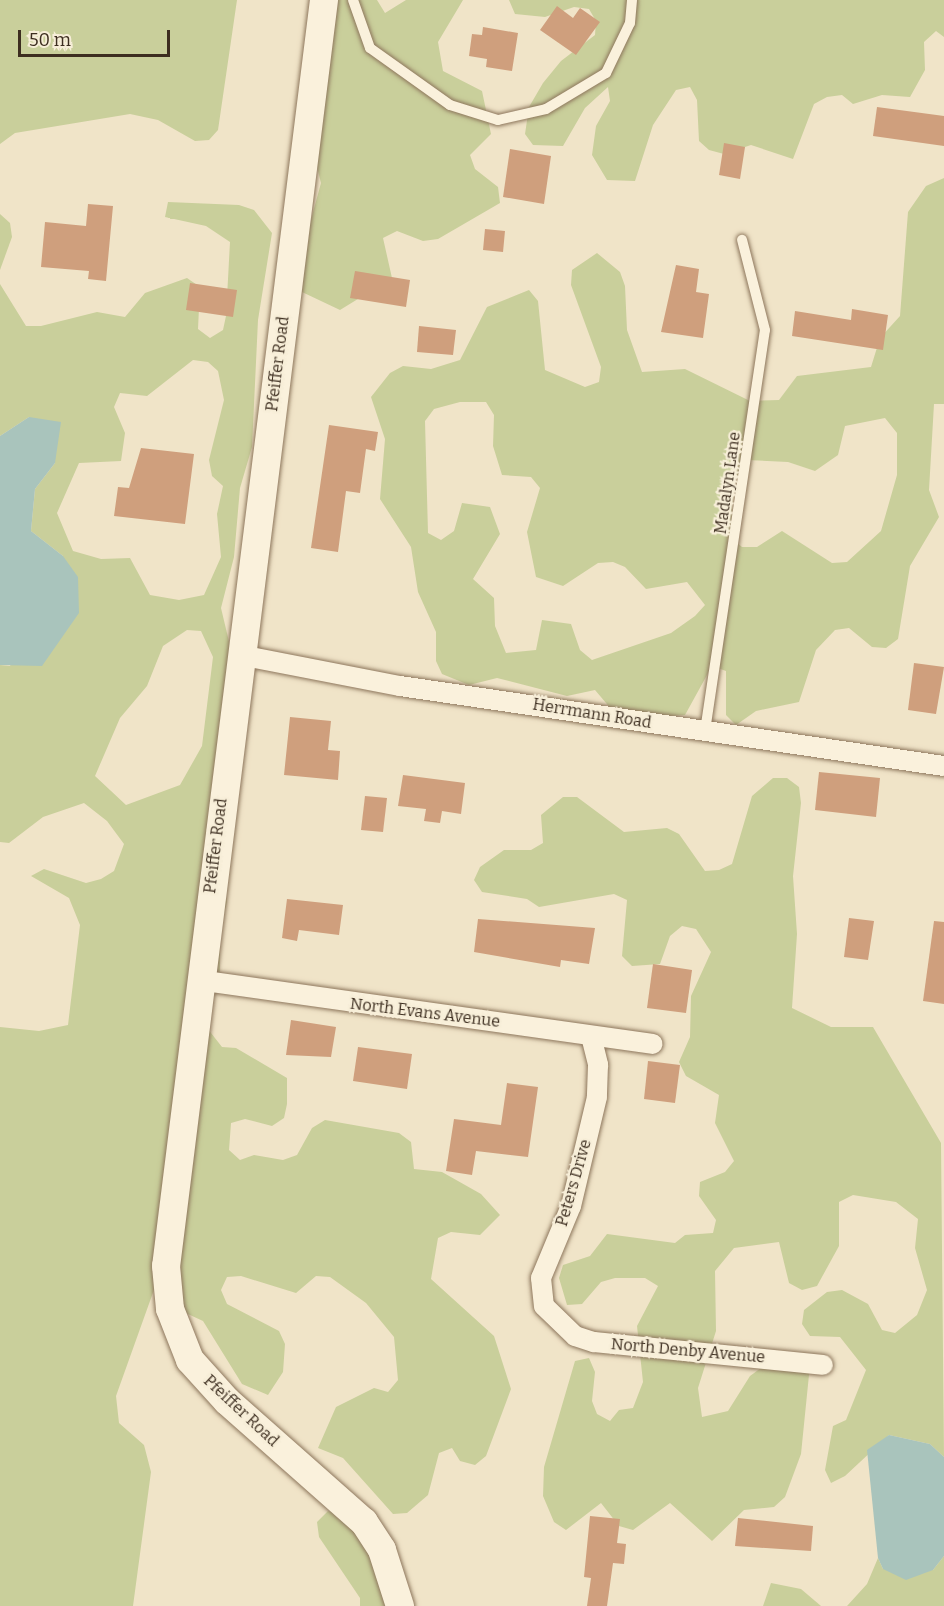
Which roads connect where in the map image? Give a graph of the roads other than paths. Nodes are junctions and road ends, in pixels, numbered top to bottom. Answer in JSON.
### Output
{"nodes":[{"id":1,"x":324,"y":0,"type":"edge"},
{"id":2,"x":353,"y":0,"type":"edge"},
{"id":3,"x":632,"y":0,"type":"edge"},
{"id":4,"x":742,"y":240,"type":"dead end"},
{"id":5,"x":240,"y":655,"type":"junction"},
{"id":6,"x":705,"y":731,"type":"junction"},
{"id":7,"x":944,"y":766,"type":"edge"},
{"id":8,"x":198,"y":980,"type":"junction"},
{"id":9,"x":591,"y":1036,"type":"junction"},
{"id":10,"x":653,"y":1044,"type":"dead end"},
{"id":11,"x":558,"y":1322,"type":"joint"},
{"id":12,"x":823,"y":1365,"type":"dead end"},
{"id":13,"x":400,"y":1606,"type":"edge"}],
"edges":[{"from":1,"to":5,"type":"street","name":"Pfeiffer Road"},
{"from":2,"to":3,"type":"lane"},
{"from":4,"to":6,"type":"lane","name":"Madalyn Lane"},
{"from":5,"to":6,"type":"street","name":"Herrmann Road"},
{"from":5,"to":8,"type":"street","name":"Pfeiffer Road"},
{"from":6,"to":7,"type":"street","name":"Herrmann Road"},
{"from":8,"to":9,"type":"street","name":"North Evans Avenue"},
{"from":8,"to":13,"type":"street","name":"Pfeiffer Road"},
{"from":9,"to":10,"type":"street","name":"North Evans Avenue"},
{"from":9,"to":11,"type":"street","name":"Peters Drive"},
{"from":11,"to":12,"type":"street","name":"North Denby Avenue"}]}
